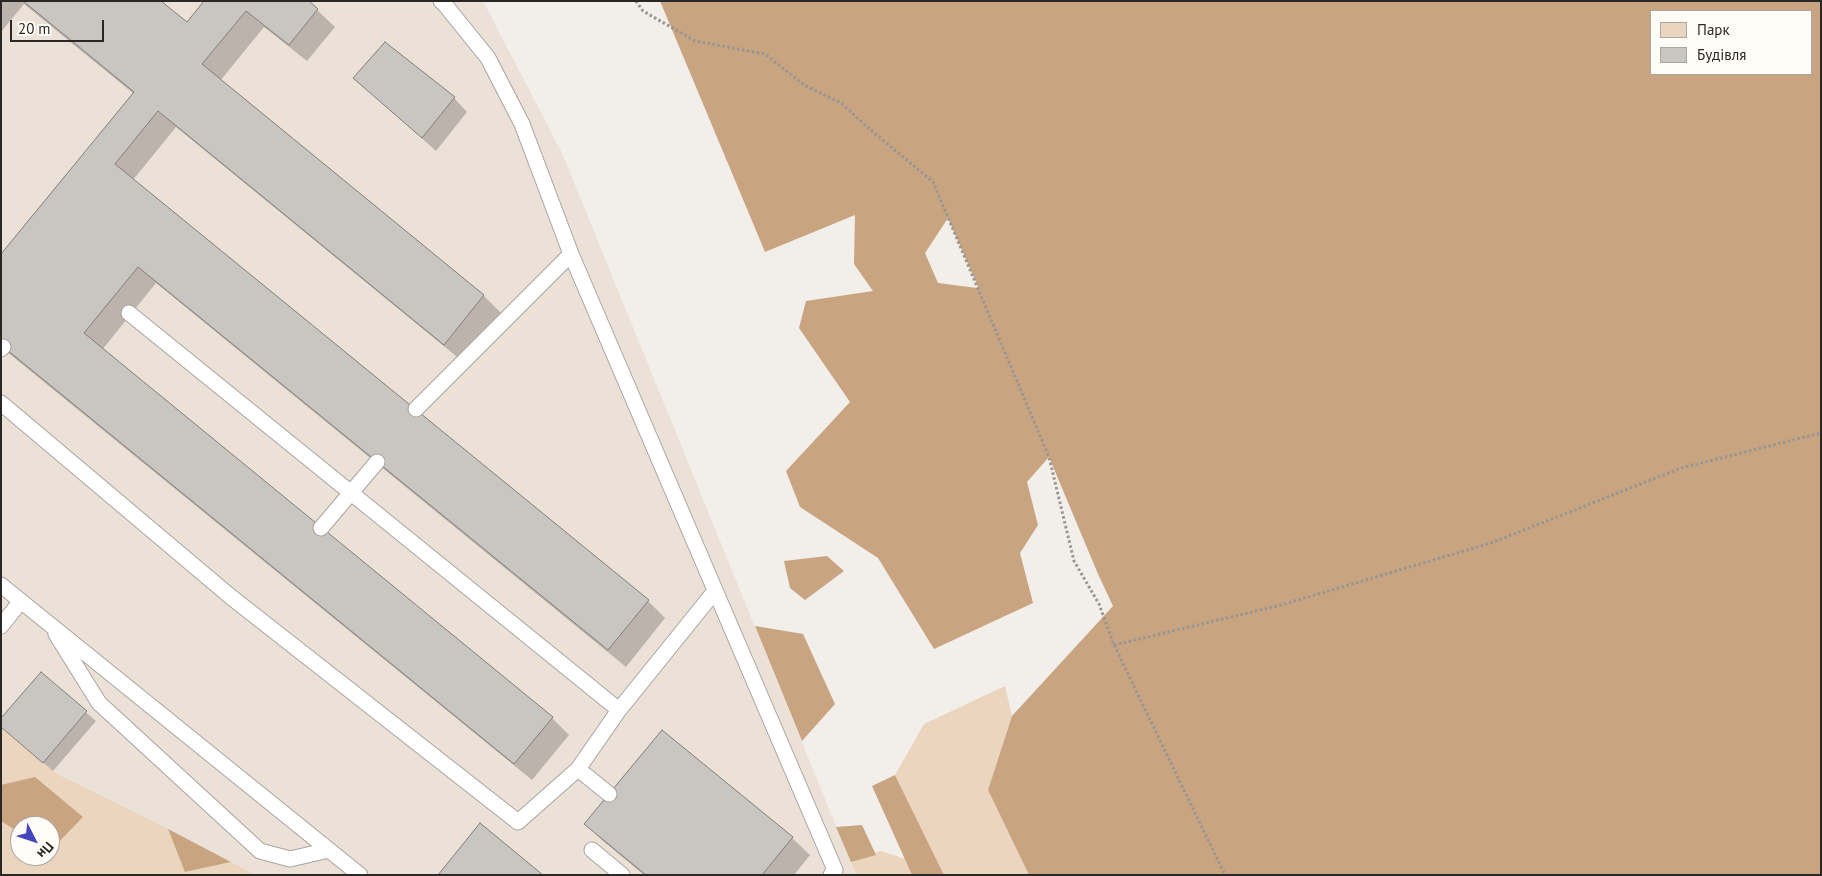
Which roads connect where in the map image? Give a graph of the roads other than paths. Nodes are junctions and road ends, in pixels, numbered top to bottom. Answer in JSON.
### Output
{"nodes":[{"id":1,"x":440,"y":1,"type":"edge"},
{"id":2,"x":570,"y":254,"type":"junction"},
{"id":3,"x":128,"y":313,"type":"dead end"},
{"id":4,"x":1,"y":404,"type":"edge"},
{"id":5,"x":416,"y":409,"type":"dead end"},
{"id":6,"x":377,"y":462,"type":"dead end"},
{"id":7,"x":351,"y":493,"type":"junction"},
{"id":8,"x":321,"y":528,"type":"dead end"},
{"id":9,"x":1,"y":585,"type":"edge"},
{"id":10,"x":714,"y":590,"type":"junction"},
{"id":11,"x":22,"y":601,"type":"junction"},
{"id":12,"x":50,"y":624,"type":"junction"},
{"id":13,"x":1,"y":626,"type":"edge"},
{"id":14,"x":619,"y":710,"type":"junction"},
{"id":15,"x":578,"y":769,"type":"junction"},
{"id":16,"x":609,"y":794,"type":"dead end"},
{"id":17,"x":329,"y":850,"type":"junction"},
{"id":18,"x":592,"y":850,"type":"dead end"},
{"id":19,"x":834,"y":873,"type":"edge"},
{"id":20,"x":360,"y":875,"type":"edge"},
{"id":21,"x":622,"y":875,"type":"edge"}],
"edges":[{"from":1,"to":2,"type":"lane"},
{"from":2,"to":5,"type":"lane"},
{"from":2,"to":10,"type":"lane"},
{"from":3,"to":7,"type":"lane"},
{"from":4,"to":15,"type":"lane"},
{"from":6,"to":7,"type":"lane"},
{"from":7,"to":8,"type":"lane"},
{"from":7,"to":14,"type":"lane"},
{"from":9,"to":11,"type":"lane"},
{"from":10,"to":14,"type":"lane"},
{"from":10,"to":19,"type":"lane"},
{"from":11,"to":12,"type":"lane"},
{"from":11,"to":13,"type":"lane"},
{"from":12,"to":17,"type":"lane"},
{"from":12,"to":17,"type":"lane"},
{"from":14,"to":15,"type":"lane"},
{"from":15,"to":16,"type":"lane"},
{"from":17,"to":20,"type":"lane"},
{"from":18,"to":21,"type":"lane"}]}
